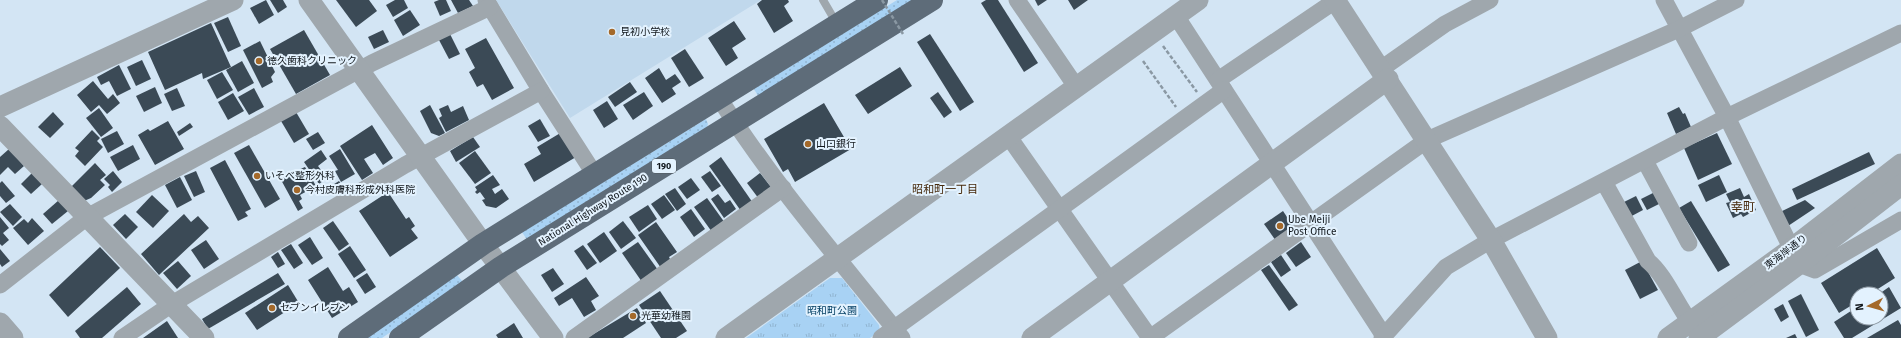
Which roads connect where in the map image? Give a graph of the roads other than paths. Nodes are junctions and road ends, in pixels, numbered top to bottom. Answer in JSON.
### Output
{"nodes":[{"id":1,"x":233,"y":0,"type":"edge"},
{"id":2,"x":309,"y":0,"type":"edge"},
{"id":3,"x":823,"y":0,"type":"edge"},
{"id":4,"x":877,"y":0,"type":"edge"},
{"id":5,"x":932,"y":0,"type":"edge"},
{"id":6,"x":1017,"y":0,"type":"edge"},
{"id":7,"x":1198,"y":0,"type":"edge"},
{"id":8,"x":1490,"y":0,"type":"edge"},
{"id":9,"x":1664,"y":0,"type":"edge"},
{"id":10,"x":1736,"y":0,"type":"edge"},
{"id":11,"x":1335,"y":1,"type":"edge"},
{"id":12,"x":488,"y":3,"type":"edge"},
{"id":13,"x":1176,"y":16,"type":"junction"},
{"id":14,"x":837,"y":24,"type":"junction"},
{"id":15,"x":1679,"y":29,"type":"junction"},
{"id":16,"x":1901,"y":33,"type":"edge"},
{"id":17,"x":358,"y":70,"type":"junction"},
{"id":18,"x":1384,"y":74,"type":"junction"},
{"id":19,"x":1221,"y":85,"type":"junction"},
{"id":20,"x":1077,"y":88,"type":"junction"},
{"id":21,"x":541,"y":91,"type":"junction"},
{"id":22,"x":719,"y":98,"type":"junction"},
{"id":23,"x":0,"y":107,"type":"edge"},
{"id":24,"x":1727,"y":117,"type":"junction"},
{"id":25,"x":735,"y":122,"type":"junction"},
{"id":26,"x":0,"y":126,"type":"edge"},
{"id":27,"x":1009,"y":137,"type":"junction"},
{"id":28,"x":1427,"y":140,"type":"junction"},
{"id":29,"x":421,"y":155,"type":"junction"},
{"id":30,"x":1645,"y":161,"type":"junction"},
{"id":31,"x":1272,"y":164,"type":"junction"},
{"id":32,"x":1901,"y":164,"type":"edge"},
{"id":33,"x":595,"y":175,"type":"junction"},
{"id":34,"x":1604,"y":182,"type":"junction"},
{"id":35,"x":1901,"y":185,"type":"edge"},
{"id":36,"x":783,"y":188,"type":"junction"},
{"id":37,"x":1059,"y":209,"type":"junction"},
{"id":38,"x":87,"y":217,"type":"junction"},
{"id":39,"x":1901,"y":220,"type":"edge"},
{"id":40,"x":1311,"y":223,"type":"junction"},
{"id":41,"x":1491,"y":240,"type":"junction"},
{"id":42,"x":1689,"y":243,"type":"dead end"},
{"id":43,"x":483,"y":244,"type":"junction"},
{"id":44,"x":1795,"y":256,"type":"junction"},
{"id":45,"x":839,"y":259,"type":"junction"},
{"id":46,"x":501,"y":267,"type":"junction"},
{"id":47,"x":1110,"y":281,"type":"junction"},
{"id":48,"x":0,"y":285,"type":"edge"},
{"id":49,"x":172,"y":304,"type":"junction"},
{"id":50,"x":0,"y":323,"type":"edge"},
{"id":51,"x":1694,"y":330,"type":"edge"},
{"id":52,"x":893,"y":335,"type":"edge"},
{"id":53,"x":1383,"y":337,"type":"edge"},
{"id":54,"x":12,"y":338,"type":"edge"},
{"id":55,"x":122,"y":338,"type":"edge"},
{"id":56,"x":204,"y":338,"type":"edge"},
{"id":57,"x":349,"y":338,"type":"edge"},
{"id":58,"x":400,"y":338,"type":"edge"},
{"id":59,"x":553,"y":338,"type":"edge"},
{"id":60,"x":574,"y":338,"type":"edge"},
{"id":61,"x":726,"y":338,"type":"edge"},
{"id":62,"x":1032,"y":338,"type":"edge"},
{"id":63,"x":1547,"y":338,"type":"edge"},
{"id":64,"x":1668,"y":338,"type":"edge"}],
"edges":[{"from":1,"to":23,"type":"street"},
{"from":2,"to":17,"type":"street"},
{"from":3,"to":14,"type":"lane"},
{"from":4,"to":14,"type":"highway"},
{"from":5,"to":25,"type":"highway","name":"National Highway Route 190","number":"190"},
{"from":6,"to":20,"type":"street"},
{"from":7,"to":13,"type":"street"},
{"from":8,"to":18,"type":"street"},
{"from":9,"to":15,"type":"street"},
{"from":10,"to":15,"type":"street"},
{"from":11,"to":18,"type":"street"},
{"from":11,"to":19,"type":"street"},
{"from":12,"to":17,"type":"street"},
{"from":12,"to":21,"type":"street"},
{"from":13,"to":19,"type":"street"},
{"from":13,"to":20,"type":"street"},
{"from":14,"to":22,"type":"highway"},
{"from":15,"to":24,"type":"street"},
{"from":15,"to":28,"type":"street"},
{"from":16,"to":24,"type":"street"},
{"from":17,"to":29,"type":"street"},
{"from":17,"to":38,"type":"street"},
{"from":18,"to":28,"type":"street"},
{"from":18,"to":31,"type":"street"},
{"from":19,"to":31,"type":"street"},
{"from":19,"to":37,"type":"street"},
{"from":20,"to":27,"type":"street"},
{"from":21,"to":29,"type":"street"},
{"from":21,"to":33,"type":"street"},
{"from":22,"to":25,"type":"street"},
{"from":22,"to":33,"type":"highway"},
{"from":24,"to":30,"type":"street"},
{"from":24,"to":44,"type":"street"},
{"from":25,"to":36,"type":"street"},
{"from":25,"to":46,"type":"highway","name":"National Highway Route 190","number":"190"},
{"from":26,"to":38,"type":"street"},
{"from":27,"to":37,"type":"street"},
{"from":27,"to":45,"type":"street"},
{"from":28,"to":40,"type":"street"},
{"from":28,"to":41,"type":"street"},
{"from":29,"to":43,"type":"street"},
{"from":29,"to":49,"type":"street"},
{"from":30,"to":34,"type":"street"},
{"from":30,"to":42,"type":"street"},
{"from":31,"to":40,"type":"street"},
{"from":31,"to":47,"type":"street"},
{"from":32,"to":44,"type":"street","name":"東海岸通り"},
{"from":33,"to":43,"type":"highway"},
{"from":34,"to":41,"type":"street"},
{"from":34,"to":51,"type":"street"},
{"from":35,"to":44,"type":"street","name":"東海岸通り"},
{"from":36,"to":45,"type":"street"},
{"from":36,"to":60,"type":"street"},
{"from":37,"to":47,"type":"street"},
{"from":37,"to":52,"type":"street"},
{"from":38,"to":48,"type":"street"},
{"from":38,"to":49,"type":"street"},
{"from":39,"to":44,"type":"street"},
{"from":40,"to":47,"type":"street"},
{"from":40,"to":53,"type":"street"},
{"from":41,"to":53,"type":"street"},
{"from":41,"to":63,"type":"street"},
{"from":43,"to":46,"type":"street"},
{"from":43,"to":57,"type":"highway"},
{"from":44,"to":51,"type":"street","name":"東海岸通り"},
{"from":45,"to":52,"type":"street"},
{"from":45,"to":61,"type":"street"},
{"from":46,"to":58,"type":"highway","name":"National Highway Route 190","number":"190"},
{"from":46,"to":59,"type":"street"},
{"from":47,"to":62,"type":"street"},
{"from":49,"to":55,"type":"street"},
{"from":49,"to":56,"type":"street"},
{"from":50,"to":54,"type":"street"},
{"from":51,"to":64,"type":"street","name":"東海岸通り"}]}
